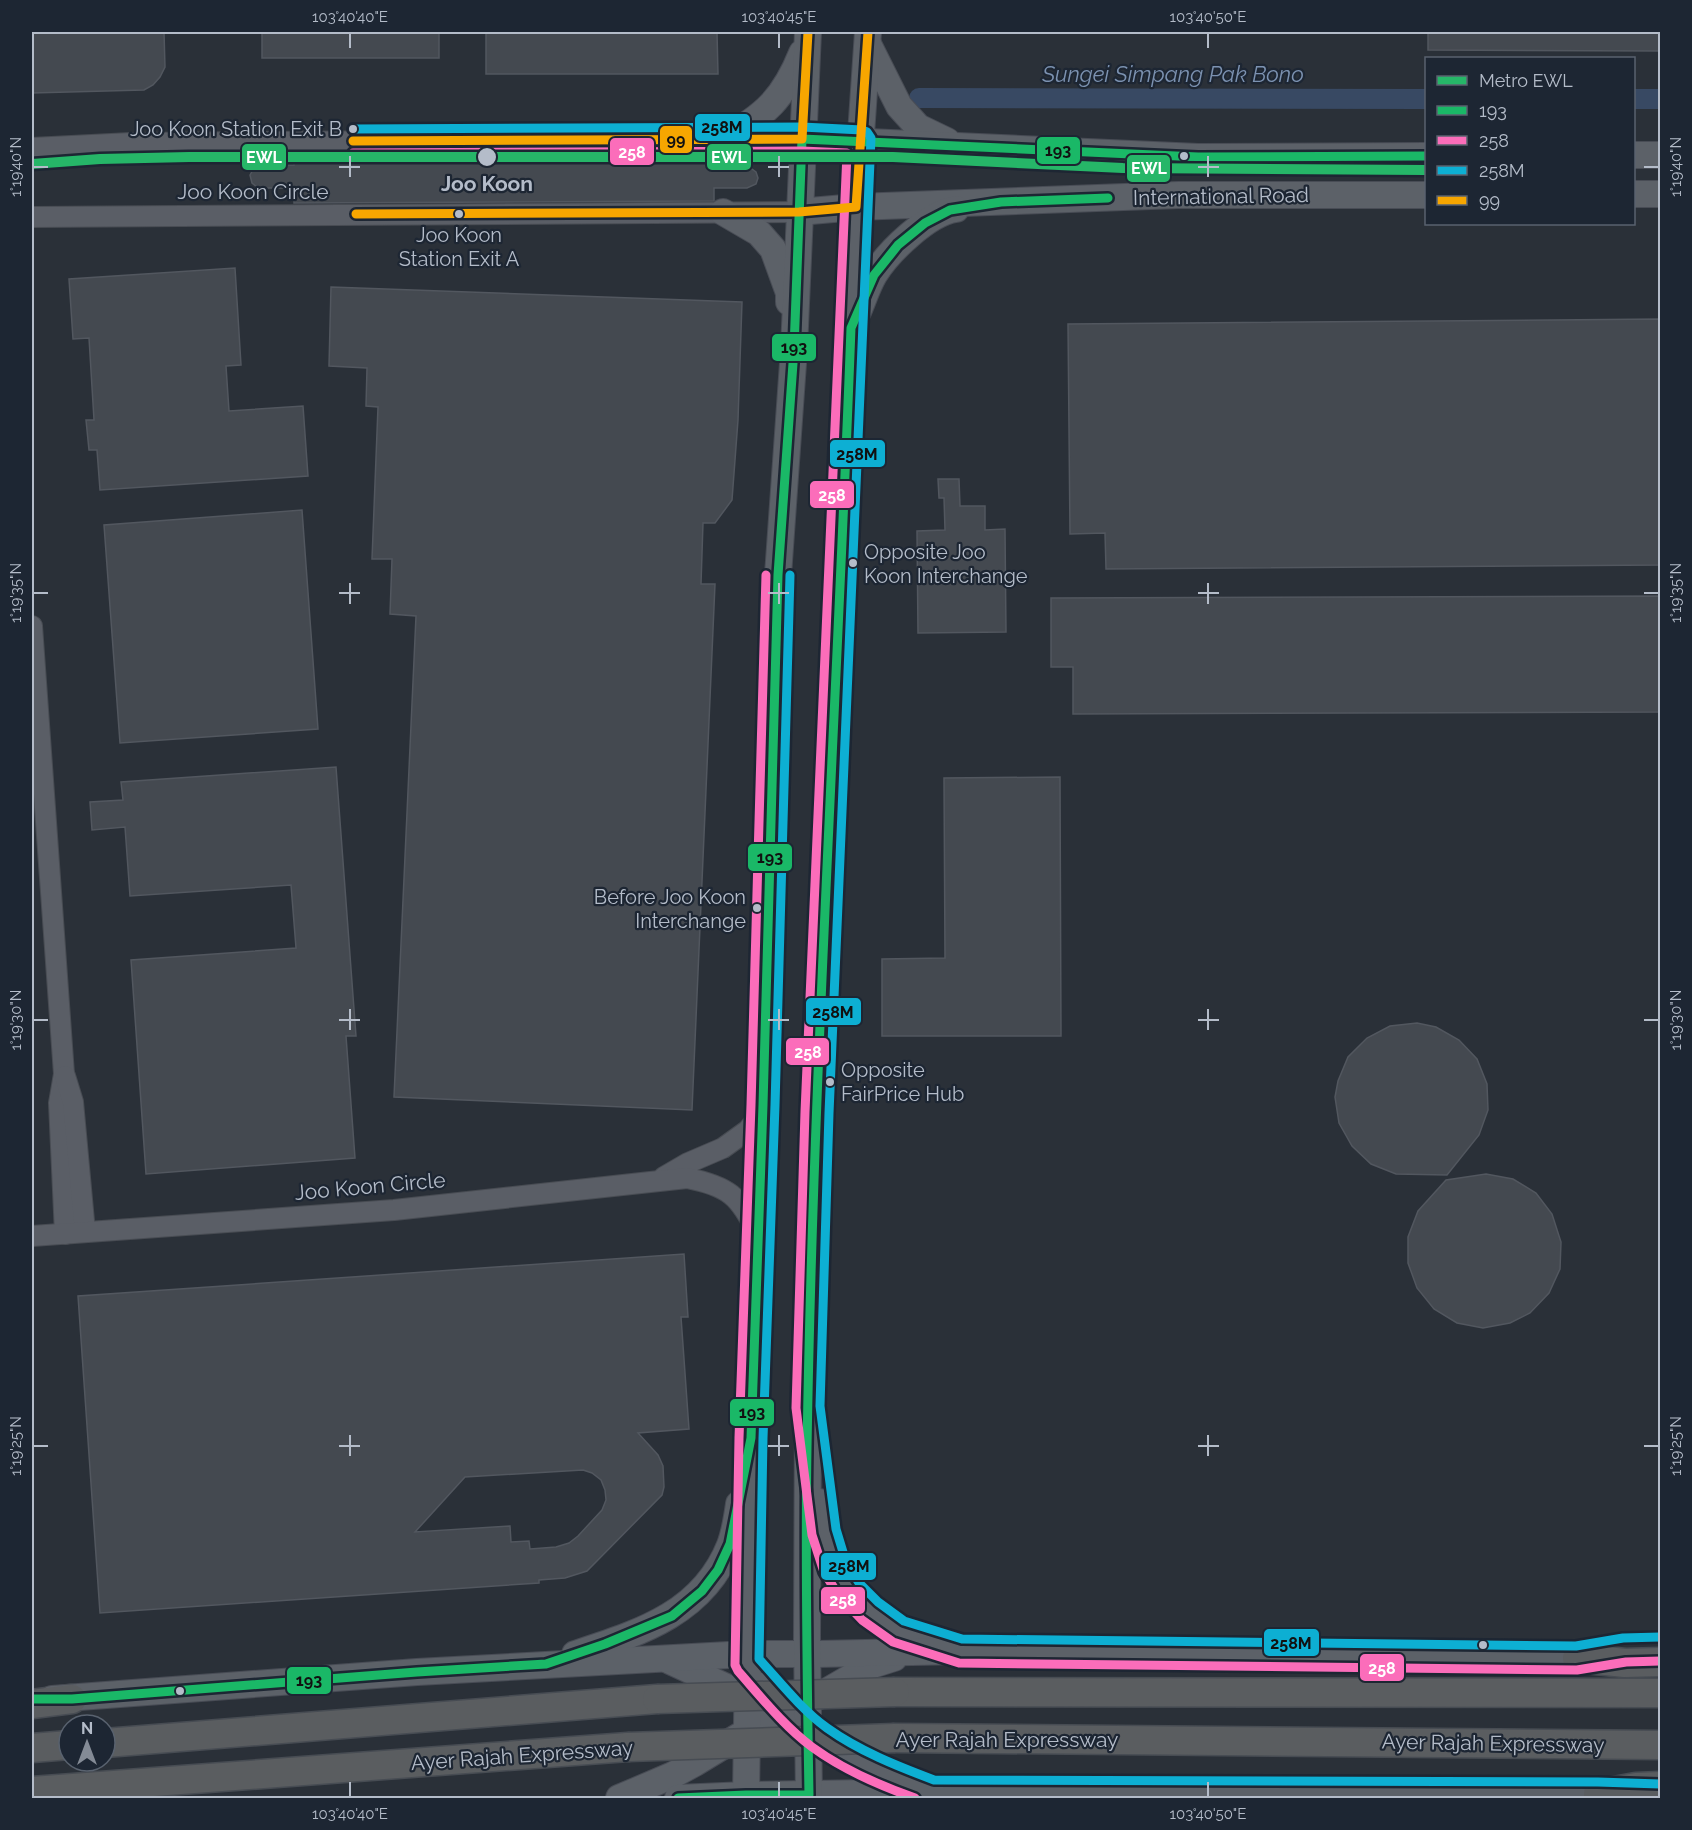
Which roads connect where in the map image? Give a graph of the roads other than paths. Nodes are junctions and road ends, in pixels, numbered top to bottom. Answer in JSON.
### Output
{"nodes":[{"id":1,"x":808,"y":35,"type":"edge"},
{"id":2,"x":868,"y":38,"type":"edge"},
{"id":3,"x":723,"y":139,"type":"junction"},
{"id":4,"x":802,"y":139,"type":"junction"},
{"id":5,"x":860,"y":142,"type":"junction"},
{"id":6,"x":958,"y":147,"type":"junction"},
{"id":7,"x":32,"y":148,"type":"edge"},
{"id":8,"x":1635,"y":155,"type":"edge"},
{"id":9,"x":1660,"y":155,"type":"edge"},
{"id":10,"x":1425,"y":156,"type":"edge"},
{"id":11,"x":1635,"y":194,"type":"edge"},
{"id":12,"x":1660,"y":194,"type":"edge"},
{"id":13,"x":1425,"y":195,"type":"edge"},
{"id":14,"x":1001,"y":202,"type":"junction"},
{"id":15,"x":856,"y":207,"type":"junction"},
{"id":16,"x":723,"y":212,"type":"junction"},
{"id":17,"x":799,"y":212,"type":"junction"},
{"id":18,"x":32,"y":217,"type":"edge"},
{"id":19,"x":851,"y":328,"type":"junction"},
{"id":20,"x":794,"y":350,"type":"junction"},
{"id":21,"x":32,"y":626,"type":"edge"},
{"id":22,"x":33,"y":685,"type":"edge"},
{"id":23,"x":763,"y":1105,"type":"junction"},
{"id":24,"x":659,"y":1180,"type":"junction"},
{"id":25,"x":75,"y":1233,"type":"junction"},
{"id":26,"x":32,"y":1236,"type":"edge"},
{"id":27,"x":758,"y":1236,"type":"junction"},
{"id":28,"x":808,"y":1407,"type":"junction"},
{"id":29,"x":751,"y":1438,"type":"junction"},
{"id":30,"x":1660,"y":1649,"type":"edge"},
{"id":31,"x":960,"y":1651,"type":"junction"},
{"id":32,"x":910,"y":1652,"type":"junction"},
{"id":33,"x":808,"y":1654,"type":"junction"},
{"id":34,"x":664,"y":1658,"type":"junction"},
{"id":35,"x":747,"y":1658,"type":"junction"},
{"id":36,"x":1577,"y":1658,"type":"junction"},
{"id":37,"x":1660,"y":1662,"type":"edge"},
{"id":38,"x":546,"y":1664,"type":"junction"},
{"id":39,"x":1660,"y":1693,"type":"edge"},
{"id":40,"x":747,"y":1696,"type":"junction"},
{"id":41,"x":32,"y":1699,"type":"edge"},
{"id":42,"x":72,"y":1699,"type":"junction"},
{"id":43,"x":32,"y":1704,"type":"edge"},
{"id":44,"x":796,"y":1716,"type":"junction"},
{"id":45,"x":117,"y":1742,"type":"edge"},
{"id":46,"x":746,"y":1745,"type":"junction"},
{"id":47,"x":1660,"y":1745,"type":"edge"},
{"id":48,"x":57,"y":1746,"type":"edge"},
{"id":49,"x":32,"y":1748,"type":"edge"},
{"id":50,"x":1660,"y":1786,"type":"edge"},
{"id":51,"x":32,"y":1791,"type":"edge"},
{"id":52,"x":1598,"y":1794,"type":"junction"},
{"id":53,"x":925,"y":1796,"type":"edge"},
{"id":54,"x":1660,"y":1796,"type":"edge"},
{"id":55,"x":746,"y":1797,"type":"edge"},
{"id":56,"x":809,"y":1797,"type":"edge"},
{"id":57,"x":619,"y":1798,"type":"edge"},
{"id":58,"x":678,"y":1798,"type":"edge"}],
"edges":[{"from":1,"to":3,"type":"main road"},
{"from":1,"to":4,"type":"main road"},
{"from":2,"to":5,"type":"main road"},
{"from":2,"to":6,"type":"main road"},
{"from":3,"to":4,"type":"street"},
{"from":3,"to":7,"type":"street"},
{"from":4,"to":5,"type":"main road","name":"International Road"},
{"from":4,"to":17,"type":"main road"},
{"from":5,"to":6,"type":"main road","name":"International Road"},
{"from":5,"to":15,"type":"main road"},
{"from":6,"to":10,"type":"main road","name":"International Road"},
{"from":8,"to":9,"type":"main road"},
{"from":11,"to":12,"type":"main road"},
{"from":13,"to":14,"type":"main road","name":"International Road"},
{"from":14,"to":15,"type":"main road","name":"International Road"},
{"from":14,"to":19,"type":"main road"},
{"from":15,"to":17,"type":"main road","name":"International Road"},
{"from":15,"to":19,"type":"main road"},
{"from":16,"to":17,"type":"street","name":"Joo Koon Circle"},
{"from":16,"to":18,"type":"street","name":"Joo Koon Circle"},
{"from":16,"to":20,"type":"main road"},
{"from":17,"to":20,"type":"main road"},
{"from":19,"to":28,"type":"main road"},
{"from":20,"to":23,"type":"main road"},
{"from":21,"to":22,"type":"street"},
{"from":22,"to":25,"type":"street"},
{"from":23,"to":24,"type":"street","name":"Joo Koon Circle"},
{"from":23,"to":27,"type":"main road"},
{"from":24,"to":25,"type":"street","name":"Joo Koon Circle"},
{"from":24,"to":27,"type":"street","name":"Joo Koon Circle"},
{"from":25,"to":26,"type":"street","name":"Joo Koon Circle"},
{"from":27,"to":29,"type":"main road"},
{"from":28,"to":31,"type":"main road"},
{"from":28,"to":33,"type":"main road"},
{"from":29,"to":35,"type":"main road"},
{"from":29,"to":38,"type":"main road"},
{"from":30,"to":36,"type":"main road"},
{"from":31,"to":32,"type":"main road"},
{"from":31,"to":36,"type":"main road"},
{"from":32,"to":33,"type":"main road"},
{"from":32,"to":44,"type":"main road"},
{"from":33,"to":35,"type":"main road"},
{"from":33,"to":44,"type":"main road"},
{"from":34,"to":35,"type":"main road"},
{"from":34,"to":38,"type":"main road"},
{"from":34,"to":40,"type":"main road"},
{"from":35,"to":40,"type":"main road"},
{"from":35,"to":44,"type":"main road"},
{"from":36,"to":37,"type":"highway"},
{"from":38,"to":42,"type":"main road"},
{"from":39,"to":45,"type":"highway","bridge":true},
{"from":40,"to":44,"type":"main road"},
{"from":40,"to":46,"type":"main road"},
{"from":41,"to":42,"type":"main road"},
{"from":42,"to":43,"type":"highway"},
{"from":44,"to":46,"type":"main road"},
{"from":44,"to":53,"type":"main road"},
{"from":44,"to":56,"type":"main road"},
{"from":46,"to":55,"type":"main road"},
{"from":46,"to":57,"type":"main road"},
{"from":47,"to":51,"type":"highway","name":"Ayer Rajah Expressway","bridge":true},
{"from":48,"to":49,"type":"highway"},
{"from":50,"to":52,"type":"highway"},
{"from":52,"to":53,"type":"main road"},
{"from":52,"to":54,"type":"main road"},
{"from":53,"to":56,"type":"main road"},
{"from":55,"to":56,"type":"main road"},
{"from":55,"to":58,"type":"main road"}]}
